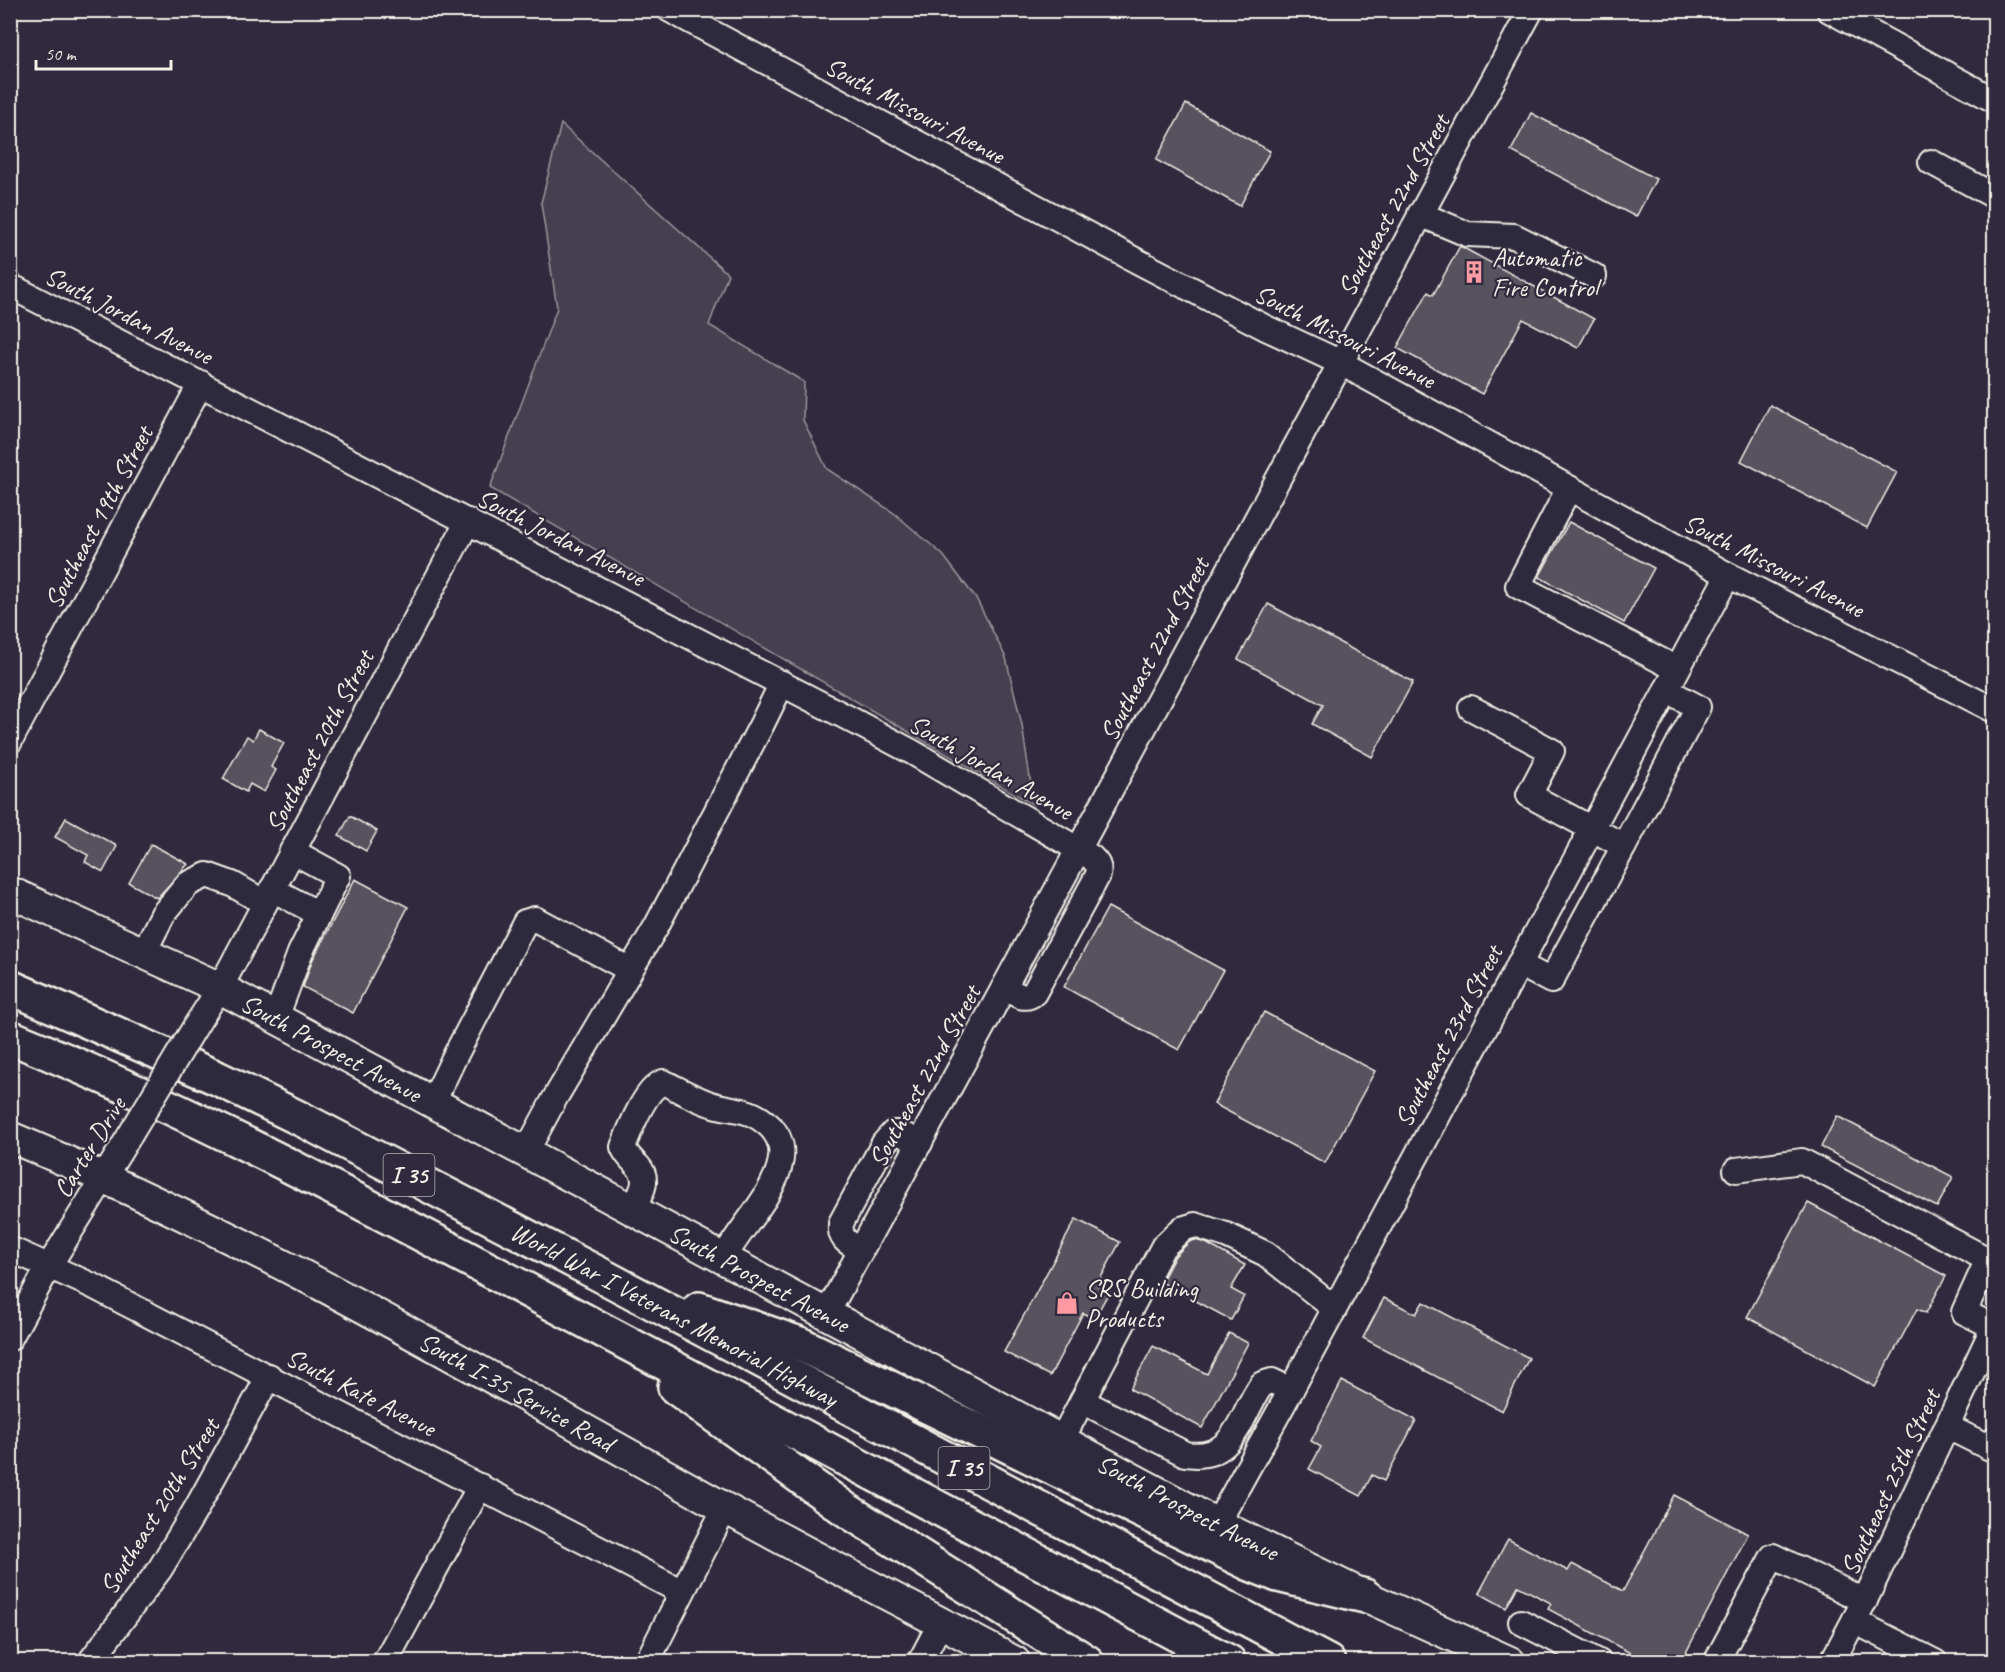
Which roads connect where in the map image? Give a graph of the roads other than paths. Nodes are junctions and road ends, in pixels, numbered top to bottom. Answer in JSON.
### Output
{"nodes":[{"id":1,"x":670,"y":10,"type":"edge"},
{"id":2,"x":1531,"y":10,"type":"edge"},
{"id":3,"x":1829,"y":10,"type":"edge"},
{"id":4,"x":1995,"y":100,"type":"edge"},
{"id":5,"x":1931,"y":162,"type":"dead end"},
{"id":6,"x":1995,"y":196,"type":"edge"},
{"id":7,"x":1420,"y":214,"type":"junction"},
{"id":8,"x":1594,"y":276,"type":"dead end"},
{"id":9,"x":10,"y":286,"type":"edge"},
{"id":10,"x":1340,"y":362,"type":"junction"},
{"id":11,"x":201,"y":383,"type":"junction"},
{"id":12,"x":1569,"y":488,"type":"junction"},
{"id":13,"x":468,"y":520,"type":"junction"},
{"id":14,"x":1728,"y":575,"type":"junction"},
{"id":15,"x":1672,"y":680,"type":"junction"},
{"id":16,"x":782,"y":683,"type":"junction"},
{"id":17,"x":1471,"y":708,"type":"dead end"},
{"id":18,"x":1995,"y":710,"type":"edge"},
{"id":19,"x":10,"y":741,"type":"edge"},
{"id":20,"x":1592,"y":829,"type":"junction"},
{"id":21,"x":1624,"y":846,"type":"junction"},
{"id":22,"x":292,"y":851,"type":"junction"},
{"id":23,"x":1079,"y":851,"type":"junction"},
{"id":24,"x":10,"y":892,"type":"edge"},
{"id":25,"x":268,"y":896,"type":"junction"},
{"id":26,"x":318,"y":914,"type":"junction"},
{"id":27,"x":1542,"y":921,"type":"junction"},
{"id":28,"x":1574,"y":938,"type":"junction"},
{"id":29,"x":144,"y":952,"type":"junction"},
{"id":30,"x":10,"y":962,"type":"edge"},
{"id":31,"x":1519,"y":964,"type":"junction"},
{"id":32,"x":630,"y":970,"type":"junction"},
{"id":33,"x":10,"y":987,"type":"edge"},
{"id":34,"x":220,"y":988,"type":"junction"},
{"id":35,"x":1004,"y":988,"type":"junction"},
{"id":36,"x":276,"y":1018,"type":"junction"},
{"id":37,"x":10,"y":1037,"type":"edge"},
{"id":38,"x":140,"y":1044,"type":"junction"},
{"id":39,"x":434,"y":1102,"type":"junction"},
{"id":40,"x":10,"y":1137,"type":"edge"},
{"id":41,"x":920,"y":1143,"type":"junction"},
{"id":42,"x":526,"y":1152,"type":"junction"},
{"id":43,"x":1736,"y":1170,"type":"dead end"},
{"id":44,"x":105,"y":1177,"type":"junction"},
{"id":45,"x":633,"y":1209,"type":"junction"},
{"id":46,"x":10,"y":1248,"type":"edge"},
{"id":47,"x":861,"y":1250,"type":"junction"},
{"id":48,"x":724,"y":1258,"type":"junction"},
{"id":49,"x":1991,"y":1261,"type":"edge"},
{"id":50,"x":49,"y":1266,"type":"junction"},
{"id":51,"x":599,"y":1274,"type":"junction"},
{"id":52,"x":1334,"y":1308,"type":"junction"},
{"id":53,"x":571,"y":1313,"type":"junction"},
{"id":54,"x":827,"y":1313,"type":"junction"},
{"id":55,"x":1994,"y":1326,"type":"edge"},
{"id":56,"x":10,"y":1338,"type":"edge"},
{"id":57,"x":269,"y":1376,"type":"junction"},
{"id":58,"x":1291,"y":1390,"type":"junction"},
{"id":59,"x":1082,"y":1401,"type":"junction"},
{"id":60,"x":1948,"y":1427,"type":"junction"},
{"id":61,"x":1061,"y":1441,"type":"junction"},
{"id":62,"x":1993,"y":1446,"type":"edge"},
{"id":63,"x":480,"y":1486,"type":"junction"},
{"id":64,"x":725,"y":1508,"type":"junction"},
{"id":65,"x":1217,"y":1524,"type":"junction"},
{"id":66,"x":682,"y":1592,"type":"junction"},
{"id":67,"x":1365,"y":1596,"type":"junction"},
{"id":68,"x":1859,"y":1611,"type":"junction"},
{"id":69,"x":941,"y":1622,"type":"junction"},
{"id":70,"x":1521,"y":1622,"type":"dead end"},
{"id":71,"x":1900,"y":1654,"type":"edge"},
{"id":72,"x":1597,"y":1661,"type":"edge"},
{"id":73,"x":90,"y":1662,"type":"edge"},
{"id":74,"x":385,"y":1662,"type":"edge"},
{"id":75,"x":647,"y":1662,"type":"edge"},
{"id":76,"x":920,"y":1662,"type":"edge"},
{"id":77,"x":1015,"y":1662,"type":"edge"},
{"id":78,"x":1087,"y":1662,"type":"edge"},
{"id":79,"x":1229,"y":1662,"type":"edge"},
{"id":80,"x":1328,"y":1662,"type":"edge"},
{"id":81,"x":1510,"y":1662,"type":"edge"},
{"id":82,"x":1716,"y":1662,"type":"edge"},
{"id":83,"x":1832,"y":1662,"type":"edge"},
{"id":84,"x":1935,"y":1662,"type":"edge"}],
"edges":[{"from":1,"to":10,"type":"street","name":"South Missouri Avenue"},
{"from":2,"to":7,"type":"street","name":"Southeast 22nd Street"},
{"from":3,"to":4,"type":"street"},
{"from":5,"to":6,"type":"street"},
{"from":7,"to":8,"type":"street"},
{"from":7,"to":10,"type":"street","name":"Southeast 22nd Street"},
{"from":9,"to":11,"type":"street","name":"South Jordan Avenue"},
{"from":10,"to":12,"type":"street","name":"South Missouri Avenue"},
{"from":10,"to":23,"type":"street","name":"Southeast 22nd Street"},
{"from":11,"to":13,"type":"street","name":"South Jordan Avenue"},
{"from":11,"to":19,"type":"street","name":"Southeast 19th Street"},
{"from":12,"to":14,"type":"street","name":"South Missouri Avenue"},
{"from":12,"to":15,"type":"street"},
{"from":13,"to":16,"type":"street","name":"South Jordan Avenue"},
{"from":13,"to":22,"type":"street","name":"Southeast 20th Street"},
{"from":14,"to":15,"type":"street","name":"Southeast 23rd Street"},
{"from":14,"to":18,"type":"street","name":"South Missouri Avenue"},
{"from":15,"to":20,"type":"street","name":"Southeast 23rd Street"},
{"from":15,"to":21,"type":"street"},
{"from":16,"to":23,"type":"street","name":"South Jordan Avenue"},
{"from":16,"to":32,"type":"street"},
{"from":17,"to":20,"type":"street"},
{"from":20,"to":21,"type":"street"},
{"from":20,"to":27,"type":"street","name":"Southeast 23rd Street"},
{"from":21,"to":28,"type":"street"},
{"from":22,"to":25,"type":"street","name":"Southeast 20th Street"},
{"from":22,"to":26,"type":"street"},
{"from":23,"to":35,"type":"street","name":"Southeast 22nd Street"},
{"from":23,"to":35,"type":"street","name":"South Jordan Avenue"},
{"from":24,"to":29,"type":"main road","name":"South Prospect Avenue"},
{"from":25,"to":26,"type":"street"},
{"from":25,"to":29,"type":"street"},
{"from":25,"to":34,"type":"street","name":"Southeast 20th Street"},
{"from":26,"to":36,"type":"street"},
{"from":27,"to":28,"type":"street"},
{"from":27,"to":31,"type":"street","name":"Southeast 23rd Street"},
{"from":28,"to":31,"type":"street"},
{"from":29,"to":34,"type":"main road","name":"South Prospect Avenue"},
{"from":30,"to":38,"type":"highway"},
{"from":31,"to":52,"type":"street","name":"Southeast 23rd Street"},
{"from":32,"to":39,"type":"street"},
{"from":32,"to":42,"type":"street"},
{"from":33,"to":38,"type":"highway","name":"World War I Veterans Memorial Highway","number":"I 35"},
{"from":34,"to":36,"type":"main road","name":"South Prospect Avenue"},
{"from":34,"to":44,"type":"street","name":"Carter Drive","bridge":true},
{"from":35,"to":41,"type":"street","name":"Southeast 22nd Street"},
{"from":36,"to":39,"type":"main road","name":"South Prospect Avenue"},
{"from":37,"to":53,"type":"highway","name":"World War I Veterans Memorial Highway","number":"I 35"},
{"from":38,"to":51,"type":"highway","name":"World War I Veterans Memorial Highway","number":"I 35"},
{"from":39,"to":42,"type":"main road","name":"South Prospect Avenue"},
{"from":40,"to":44,"type":"main road","name":"South I-35 Service Road"},
{"from":41,"to":47,"type":"street","name":"Southeast 22nd Street"},
{"from":41,"to":47,"type":"street"},
{"from":42,"to":45,"type":"main road","name":"South Prospect Avenue"},
{"from":43,"to":49,"type":"street"},
{"from":44,"to":50,"type":"street","name":"Carter Drive"},
{"from":44,"to":64,"type":"main road","name":"South I-35 Service Road"},
{"from":45,"to":48,"type":"main road","name":"South Prospect Avenue"},
{"from":45,"to":48,"type":"street"},
{"from":46,"to":50,"type":"street","name":"South Kate Avenue"},
{"from":47,"to":54,"type":"street","name":"Southeast 22nd Street"},
{"from":48,"to":54,"type":"main road","name":"South Prospect Avenue"},
{"from":49,"to":55,"type":"street"},
{"from":50,"to":56,"type":"street","name":"Carter Drive"},
{"from":50,"to":57,"type":"street","name":"South Kate Avenue"},
{"from":51,"to":67,"type":"highway"},
{"from":51,"to":80,"type":"highway","name":"World War I Veterans Memorial Highway","number":"I 35"},
{"from":52,"to":58,"type":"street","name":"Southeast 23rd Street"},
{"from":52,"to":59,"type":"street"},
{"from":53,"to":78,"type":"highway"},
{"from":53,"to":79,"type":"highway","name":"World War I Veterans Memorial Highway","number":"I 35"},
{"from":54,"to":61,"type":"main road","name":"South Prospect Avenue"},
{"from":55,"to":60,"type":"street","name":"Southeast 25th Street"},
{"from":57,"to":63,"type":"street","name":"South Kate Avenue"},
{"from":57,"to":73,"type":"street","name":"Southeast 20th Street"},
{"from":58,"to":59,"type":"street"},
{"from":58,"to":65,"type":"street","name":"Southeast 23rd Street"},
{"from":59,"to":61,"type":"street"},
{"from":60,"to":62,"type":"street"},
{"from":60,"to":68,"type":"street","name":"Southeast 25th Street"},
{"from":61,"to":65,"type":"main road","name":"South Prospect Avenue"},
{"from":63,"to":66,"type":"street","name":"South Kate Avenue"},
{"from":63,"to":74,"type":"street"},
{"from":64,"to":66,"type":"street"},
{"from":64,"to":69,"type":"main road","name":"South I-35 Service Road"},
{"from":65,"to":67,"type":"main road","name":"South Prospect Avenue"},
{"from":66,"to":75,"type":"street"},
{"from":67,"to":81,"type":"main road","name":"South Prospect Avenue"},
{"from":68,"to":71,"type":"street"},
{"from":68,"to":82,"type":"street"},
{"from":68,"to":83,"type":"street","name":"Southeast 25th Street"},
{"from":69,"to":76,"type":"street"},
{"from":69,"to":77,"type":"main road","name":"South I-35 Service Road"},
{"from":70,"to":72,"type":"street"},
{"from":71,"to":84,"type":"street"}]}
